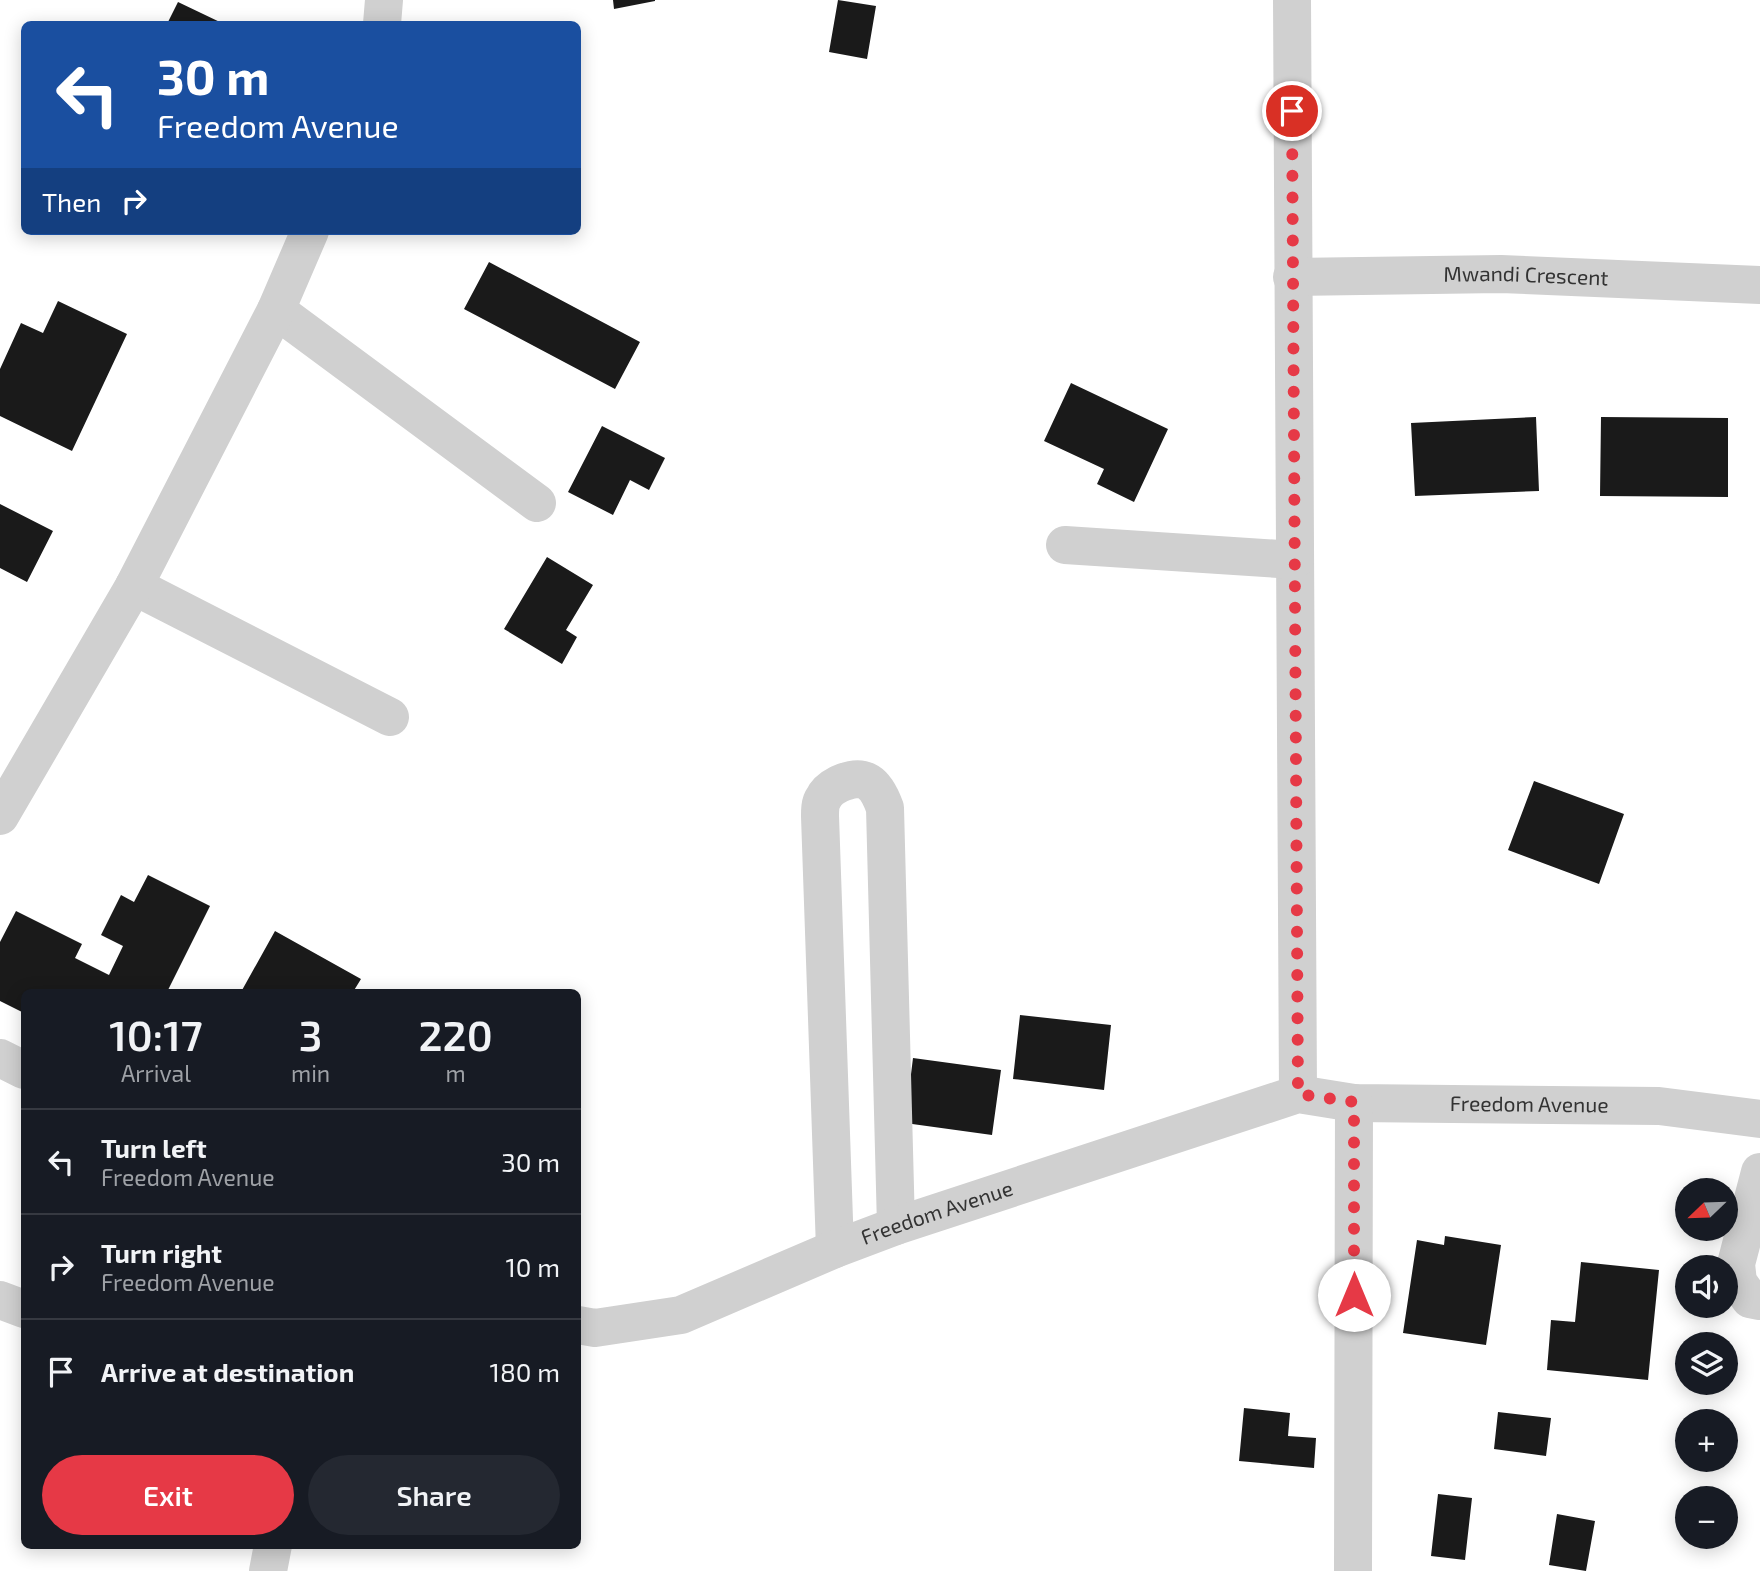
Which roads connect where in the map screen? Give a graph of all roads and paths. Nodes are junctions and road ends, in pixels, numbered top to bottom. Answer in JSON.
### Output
{"nodes":[{"id":1,"x":384,"y":0,"type":"edge"},
{"id":2,"x":1292,"y":0,"type":"edge"},
{"id":3,"x":382,"y":21,"type":"edge"},
{"id":4,"x":308,"y":235,"type":"edge"},
{"id":5,"x":1292,"y":277,"type":"junction"},
{"id":6,"x":1760,"y":285,"type":"edge"},
{"id":7,"x":276,"y":310,"type":"junction"},
{"id":8,"x":537,"y":503,"type":"dead end"},
{"id":9,"x":1065,"y":545,"type":"dead end"},
{"id":10,"x":1295,"y":560,"type":"junction"},
{"id":11,"x":134,"y":586,"type":"junction"},
{"id":12,"x":390,"y":717,"type":"dead end"},
{"id":13,"x":0,"y":816,"type":"edge"},
{"id":14,"x":0,"y":1058,"type":"edge"},
{"id":15,"x":21,"y":1068,"type":"edge"},
{"id":16,"x":1298,"y":1094,"type":"junction"},
{"id":17,"x":1354,"y":1102,"type":"junction"},
{"id":18,"x":1760,"y":1119,"type":"edge"},
{"id":19,"x":1760,"y":1172,"type":"edge"},
{"id":20,"x":896,"y":1226,"type":"junction"},
{"id":21,"x":835,"y":1249,"type":"junction"},
{"id":22,"x":0,"y":1300,"type":"edge"},
{"id":23,"x":1760,"y":1301,"type":"edge"},
{"id":24,"x":21,"y":1308,"type":"edge"},
{"id":25,"x":581,"y":1326,"type":"edge"},
{"id":26,"x":272,"y":1549,"type":"edge"},
{"id":27,"x":268,"y":1571,"type":"edge"},
{"id":28,"x":1353,"y":1571,"type":"edge"}],
"edges":[{"from":1,"to":3,"type":"street"},
{"from":2,"to":5,"type":"street"},
{"from":4,"to":7,"type":"street"},
{"from":5,"to":6,"type":"street","name":"Mwandi Crescent"},
{"from":5,"to":10,"type":"street"},
{"from":7,"to":8,"type":"street"},
{"from":7,"to":11,"type":"street"},
{"from":9,"to":10,"type":"street"},
{"from":10,"to":16,"type":"street"},
{"from":11,"to":12,"type":"street"},
{"from":11,"to":13,"type":"street"},
{"from":14,"to":15,"type":"street"},
{"from":16,"to":17,"type":"street","name":"Freedom Avenue"},
{"from":16,"to":20,"type":"street","name":"Freedom Avenue"},
{"from":17,"to":18,"type":"street","name":"Freedom Avenue"},
{"from":17,"to":28,"type":"street"},
{"from":19,"to":23,"type":"street"},
{"from":20,"to":21,"type":"street","name":"Freedom Avenue"},
{"from":20,"to":21,"type":"street"},
{"from":21,"to":25,"type":"street","name":"Freedom Avenue"},
{"from":22,"to":24,"type":"street"},
{"from":26,"to":27,"type":"street"}]}
